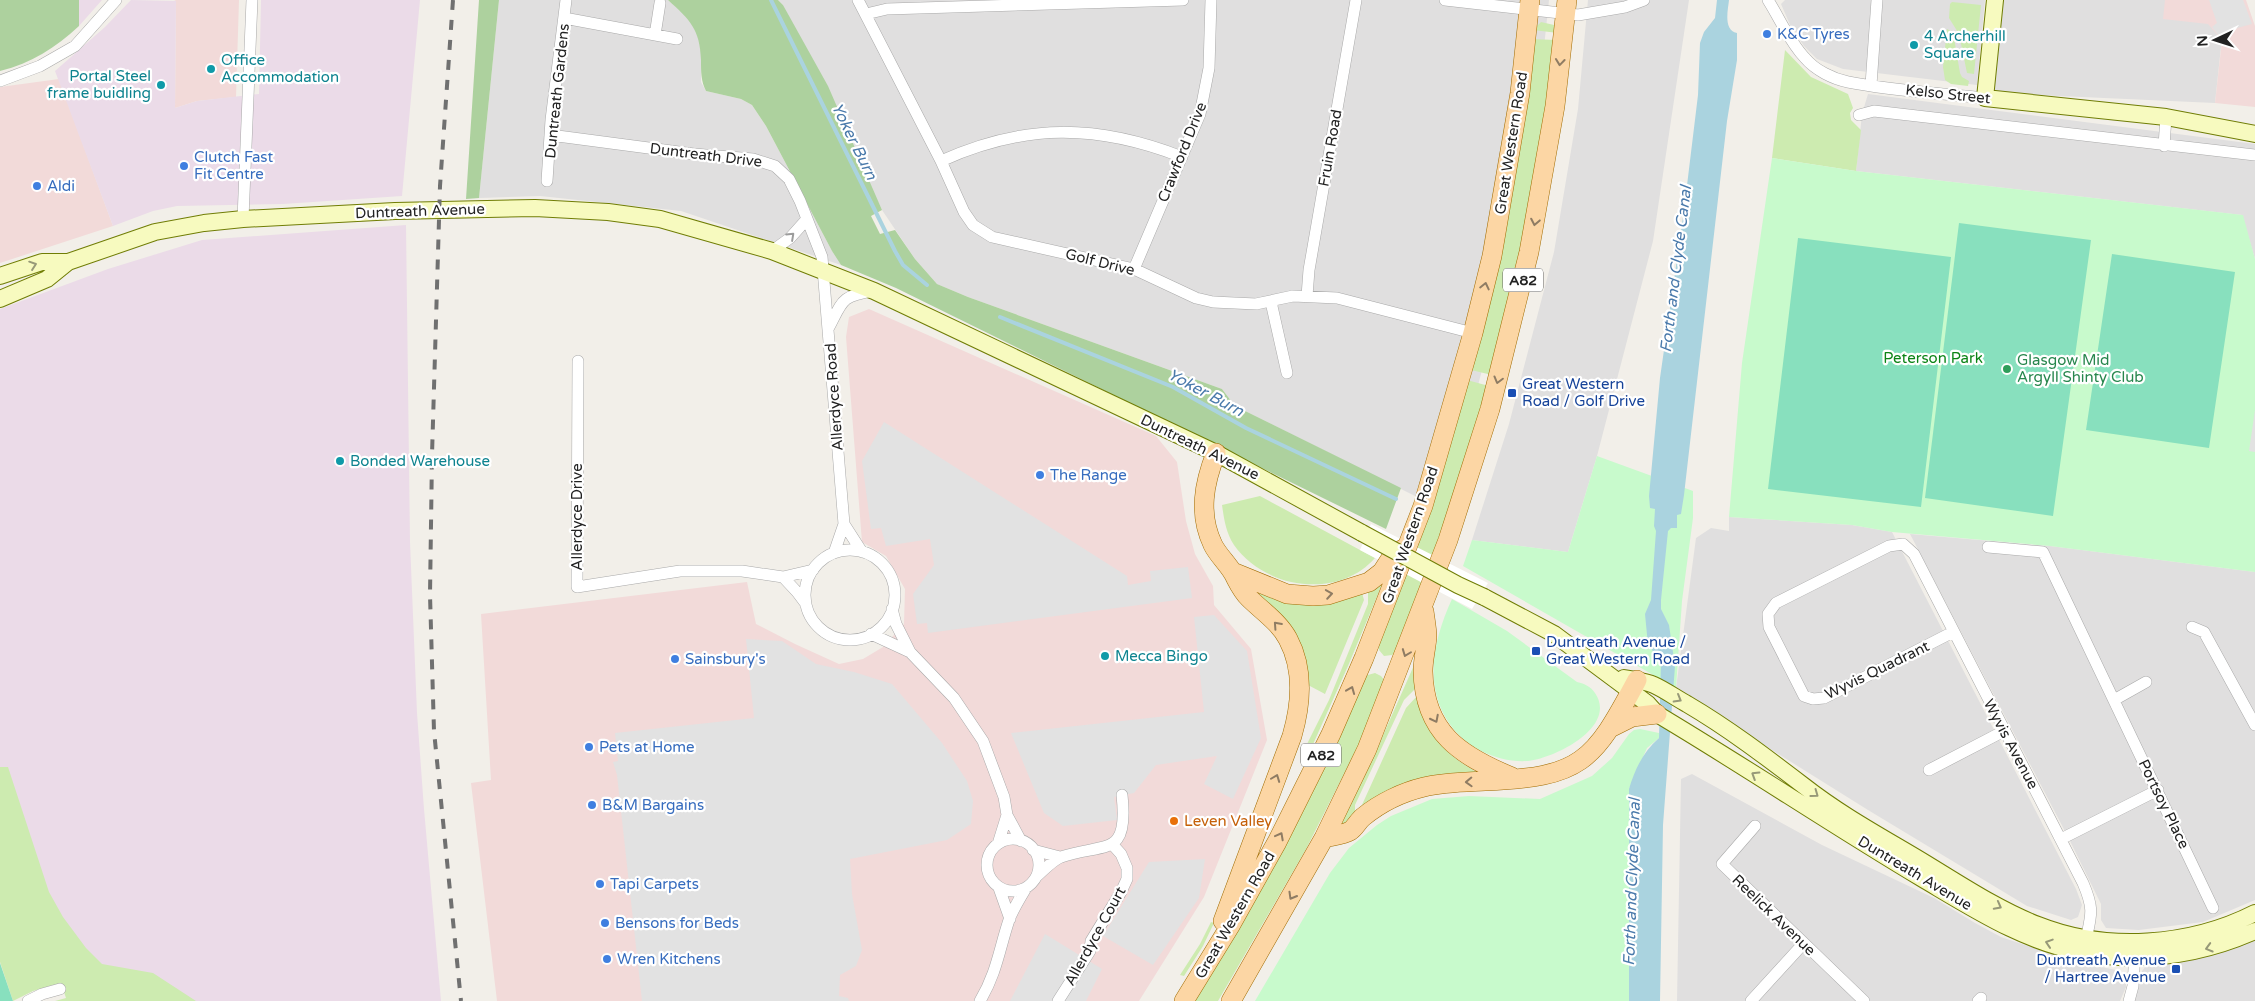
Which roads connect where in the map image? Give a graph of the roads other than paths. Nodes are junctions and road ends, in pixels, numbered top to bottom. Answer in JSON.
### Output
{"nodes":[{"id":1,"x":116,"y":0,"type":"edge"},
{"id":2,"x":252,"y":0,"type":"edge"},
{"id":3,"x":566,"y":0,"type":"edge"},
{"id":4,"x":858,"y":0,"type":"edge"},
{"id":5,"x":1183,"y":0,"type":"edge"},
{"id":6,"x":1211,"y":0,"type":"edge"},
{"id":7,"x":1356,"y":0,"type":"edge"},
{"id":8,"x":1445,"y":0,"type":"edge"},
{"id":9,"x":1644,"y":0,"type":"edge"},
{"id":10,"x":1768,"y":0,"type":"edge"},
{"id":11,"x":1877,"y":0,"type":"edge"},
{"id":12,"x":1995,"y":0,"type":"edge"},
{"id":13,"x":660,"y":3,"type":"dead end"},
{"id":14,"x":1530,"y":5,"type":"edge"},
{"id":15,"x":1566,"y":7,"type":"edge"},
{"id":16,"x":866,"y":14,"type":"junction"},
{"id":17,"x":564,"y":18,"type":"junction"},
{"id":18,"x":655,"y":35,"type":"junction"},
{"id":19,"x":678,"y":39,"type":"dead end"},
{"id":20,"x":0,"y":81,"type":"edge"},
{"id":21,"x":1871,"y":85,"type":"junction"},
{"id":22,"x":1985,"y":98,"type":"junction"},
{"id":23,"x":1859,"y":115,"type":"dead end"},
{"id":24,"x":2166,"y":117,"type":"junction"},
{"id":25,"x":2255,"y":134,"type":"edge"},
{"id":26,"x":550,"y":135,"type":"junction"},
{"id":27,"x":2164,"y":146,"type":"junction"},
{"id":28,"x":2255,"y":156,"type":"edge"},
{"id":29,"x":1182,"y":157,"type":"junction"},
{"id":30,"x":941,"y":161,"type":"junction"},
{"id":31,"x":547,"y":181,"type":"dead end"},
{"id":32,"x":243,"y":218,"type":"junction"},
{"id":33,"x":807,"y":219,"type":"junction"},
{"id":34,"x":772,"y":251,"type":"junction"},
{"id":35,"x":68,"y":262,"type":"junction"},
{"id":36,"x":1134,"y":269,"type":"junction"},
{"id":37,"x":824,"y":270,"type":"junction"},
{"id":38,"x":0,"y":276,"type":"edge"},
{"id":39,"x":874,"y":291,"type":"junction"},
{"id":40,"x":1307,"y":296,"type":"junction"},
{"id":41,"x":0,"y":299,"type":"edge"},
{"id":42,"x":1271,"y":302,"type":"junction"},
{"id":43,"x":828,"y":329,"type":"junction"},
{"id":44,"x":1473,"y":333,"type":"junction"},
{"id":45,"x":578,"y":361,"type":"dead end"},
{"id":46,"x":1287,"y":373,"type":"dead end"},
{"id":47,"x":1216,"y":453,"type":"junction"},
{"id":48,"x":844,"y":524,"type":"junction"},
{"id":49,"x":1903,"y":544,"type":"joint"},
{"id":50,"x":1408,"y":546,"type":"junction"},
{"id":51,"x":1988,"y":547,"type":"dead end"},
{"id":52,"x":862,"y":552,"type":"junction"},
{"id":53,"x":834,"y":553,"type":"junction"},
{"id":54,"x":813,"y":570,"type":"junction"},
{"id":55,"x":1233,"y":572,"type":"junction"},
{"id":56,"x":783,"y":577,"type":"junction"},
{"id":57,"x":806,"y":605,"type":"junction"},
{"id":58,"x":1423,"y":607,"type":"junction"},
{"id":59,"x":892,"y":609,"type":"junction"},
{"id":60,"x":2192,"y":627,"type":"dead end"},
{"id":61,"x":1953,"y":632,"type":"junction"},
{"id":62,"x":871,"y":634,"type":"junction"},
{"id":63,"x":910,"y":652,"type":"junction"},
{"id":64,"x":2146,"y":682,"type":"dead end"},
{"id":65,"x":1641,"y":686,"type":"junction"},
{"id":66,"x":2114,"y":700,"type":"junction"},
{"id":67,"x":2250,"y":703,"type":"edge"},
{"id":68,"x":1652,"y":709,"type":"junction"},
{"id":69,"x":2255,"y":725,"type":"edge"},
{"id":70,"x":1609,"y":729,"type":"junction"},
{"id":71,"x":2004,"y":731,"type":"junction"},
{"id":72,"x":1929,"y":770,"type":"dead end"},
{"id":73,"x":1518,"y":779,"type":"junction"},
{"id":74,"x":2158,"y":790,"type":"junction"},
{"id":75,"x":1122,"y":795,"type":"dead end"},
{"id":76,"x":1007,"y":815,"type":"junction"},
{"id":77,"x":1755,"y":826,"type":"dead end"},
{"id":78,"x":1324,"y":838,"type":"junction"},
{"id":79,"x":2061,"y":839,"type":"junction"},
{"id":80,"x":1021,"y":841,"type":"junction"},
{"id":81,"x":998,"y":844,"type":"junction"},
{"id":82,"x":1112,"y":844,"type":"junction"},
{"id":83,"x":1033,"y":850,"type":"junction"},
{"id":84,"x":1060,"y":858,"type":"junction"},
{"id":85,"x":1036,"y":876,"type":"junction"},
{"id":86,"x":999,"y":888,"type":"junction"},
{"id":87,"x":1026,"y":888,"type":"junction"},
{"id":88,"x":2213,"y":908,"type":"dead end"},
{"id":89,"x":2255,"y":914,"type":"edge"},
{"id":90,"x":1010,"y":919,"type":"junction"},
{"id":91,"x":2255,"y":932,"type":"edge"},
{"id":92,"x":1803,"y":944,"type":"junction"},
{"id":93,"x":2085,"y":946,"type":"junction"},
{"id":94,"x":2134,"y":950,"type":"junction"},
{"id":95,"x":1212,"y":954,"type":"junction"},
{"id":96,"x":60,"y":989,"type":"dead end"},
{"id":97,"x":28,"y":1001,"type":"edge"},
{"id":98,"x":980,"y":1001,"type":"edge"},
{"id":99,"x":1058,"y":1001,"type":"edge"},
{"id":100,"x":1184,"y":1001,"type":"edge"},
{"id":101,"x":1231,"y":1001,"type":"edge"},
{"id":102,"x":1751,"y":1001,"type":"edge"},
{"id":103,"x":1864,"y":1001,"type":"edge"},
{"id":104,"x":2129,"y":1001,"type":"edge"}],
"edges":[{"from":1,"to":20,"type":"street"},
{"from":2,"to":32,"type":"street"},
{"from":3,"to":17,"type":"street","name":"Duntreath Gardens"},
{"from":4,"to":16,"type":"street","name":"Golf Drive"},
{"from":5,"to":16,"type":"street"},
{"from":6,"to":29,"type":"street","name":"Crawford Drive"},
{"from":7,"to":40,"type":"street","name":"Fruin Road"},
{"from":8,"to":14,"type":"street"},
{"from":9,"to":15,"type":"street"},
{"from":10,"to":21,"type":"street","name":"Kelso Street"},
{"from":11,"to":21,"type":"street"},
{"from":12,"to":22,"type":"street"},
{"from":13,"to":18,"type":"street"},
{"from":14,"to":15,"type":"street"},
{"from":44,"to":14,"type":"main road","name":"Great Western Road","number":"A82","one_way":true},
{"from":15,"to":58,"type":"main road","number":"A82","one_way":true},
{"from":16,"to":30,"type":"street","name":"Golf Drive"},
{"from":17,"to":18,"type":"street"},
{"from":17,"to":26,"type":"street","name":"Duntreath Gardens"},
{"from":18,"to":19,"type":"street"},
{"from":21,"to":22,"type":"street","name":"Kelso Street"},
{"from":22,"to":24,"type":"street","name":"Kelso Street"},
{"from":23,"to":27,"type":"street","name":"Kelso Street"},
{"from":24,"to":25,"type":"street","name":"Kelso Street"},
{"from":24,"to":27,"type":"street"},
{"from":26,"to":31,"type":"street","name":"Duntreath Gardens"},
{"from":26,"to":33,"type":"street","name":"Duntreath Drive"},
{"from":27,"to":28,"type":"street","name":"Kelso Street"},
{"from":29,"to":30,"type":"street"},
{"from":29,"to":36,"type":"street","name":"Crawford Drive"},
{"from":30,"to":36,"type":"street","name":"Golf Drive"},
{"from":32,"to":34,"type":"street","name":"Duntreath Avenue"},
{"from":32,"to":35,"type":"street","name":"Duntreath Avenue"},
{"from":34,"to":33,"type":"street","one_way":true},
{"from":33,"to":37,"type":"street","name":"Duntreath Drive"},
{"from":34,"to":37,"type":"street","name":"Duntreath Avenue"},
{"from":38,"to":35,"type":"street","name":"Duntreath Avenue","one_way":true},
{"from":35,"to":41,"type":"street","name":"Duntreath Avenue"},
{"from":36,"to":42,"type":"street","name":"Golf Drive"},
{"from":37,"to":39,"type":"street","name":"Duntreath Avenue"},
{"from":37,"to":43,"type":"street","name":"Allerdyce Road"},
{"from":39,"to":43,"type":"street"},
{"from":39,"to":47,"type":"street","name":"Duntreath Avenue"},
{"from":40,"to":42,"type":"street","name":"Golf Drive"},
{"from":40,"to":44,"type":"street","name":"Golf Drive"},
{"from":42,"to":46,"type":"street"},
{"from":43,"to":48,"type":"street","name":"Allerdyce Road"},
{"from":44,"to":50,"type":"main road","name":"Great Western Road","number":"A82"},
{"from":45,"to":56,"type":"street","name":"Allerdyce Drive"},
{"from":47,"to":55,"type":"main road"},
{"from":47,"to":65,"type":"street","name":"Duntreath Avenue","bridge":true},
{"from":48,"to":52,"type":"street","name":"Allerdyce Road"},
{"from":48,"to":53,"type":"street","name":"Allerdyce Road"},
{"from":49,"to":61,"type":"street","name":"Wyvis Avenue"},
{"from":49,"to":61,"type":"street","name":"Wyvis Quadrant"},
{"from":55,"to":50,"type":"main road","one_way":true},
{"from":95,"to":50,"type":"main road","name":"Great Western Road","number":"A82","one_way":true},
{"from":51,"to":66,"type":"street","name":"Portsoy Place"},
{"from":52,"to":53,"type":"street"},
{"from":52,"to":59,"type":"street","name":"Allerdyce Road"},
{"from":53,"to":54,"type":"street"},
{"from":54,"to":56,"type":"street","name":"Allerdyce Drive"},
{"from":54,"to":57,"type":"street"},
{"from":95,"to":55,"type":"main road","one_way":true},
{"from":56,"to":57,"type":"street"},
{"from":57,"to":62,"type":"street"},
{"from":58,"to":73,"type":"main road","one_way":true},
{"from":58,"to":78,"type":"main road","number":"A82","one_way":true},
{"from":59,"to":62,"type":"street"},
{"from":59,"to":63,"type":"street","name":"Allerdyce Road"},
{"from":60,"to":67,"type":"street"},
{"from":61,"to":71,"type":"street","name":"Wyvis Avenue"},
{"from":62,"to":63,"type":"street","name":"Allerdyce Road"},
{"from":63,"to":76,"type":"street","name":"Allerdyce Road"},
{"from":64,"to":66,"type":"street"},
{"from":65,"to":68,"type":"street","name":"Duntreath Avenue"},
{"from":65,"to":70,"type":"main road"},
{"from":65,"to":93,"type":"street","name":"Duntreath Avenue","one_way":true},
{"from":66,"to":74,"type":"street","name":"Portsoy Place"},
{"from":67,"to":69,"type":"street"},
{"from":68,"to":70,"type":"main road"},
{"from":93,"to":68,"type":"street","name":"Duntreath Avenue","one_way":true},
{"from":70,"to":73,"type":"main road"},
{"from":71,"to":72,"type":"street"},
{"from":71,"to":79,"type":"street","name":"Wyvis Avenue"},
{"from":73,"to":78,"type":"main road","one_way":true},
{"from":74,"to":79,"type":"street"},
{"from":74,"to":88,"type":"street","name":"Portsoy Place"},
{"from":75,"to":82,"type":"street"},
{"from":76,"to":80,"type":"street","name":"Allerdyce Road"},
{"from":76,"to":81,"type":"street","name":"Allerdyce Road"},
{"from":77,"to":92,"type":"street","name":"Reelick Avenue"},
{"from":78,"to":101,"type":"main road","number":"A82","one_way":true},
{"from":79,"to":93,"type":"street","name":"Wyvis Avenue"},
{"from":80,"to":81,"type":"street"},
{"from":80,"to":83,"type":"street","name":"Allerdyce Road"},
{"from":81,"to":86,"type":"street","name":"Allerdyce Road"},
{"from":82,"to":84,"type":"street"},
{"from":82,"to":99,"type":"street","name":"Allerdyce Court"},
{"from":83,"to":84,"type":"street"},
{"from":83,"to":85,"type":"street"},
{"from":84,"to":85,"type":"street"},
{"from":85,"to":87,"type":"street"},
{"from":86,"to":87,"type":"street"},
{"from":86,"to":90,"type":"street","name":"Allerdyce Road"},
{"from":87,"to":90,"type":"street"},
{"from":89,"to":94,"type":"street","name":"Duntreath Avenue"},
{"from":90,"to":98,"type":"street"},
{"from":91,"to":94,"type":"street","name":"Duntreath Avenue","one_way":true},
{"from":92,"to":102,"type":"street"},
{"from":92,"to":103,"type":"street","name":"Reelick Avenue"},
{"from":93,"to":94,"type":"street","name":"Duntreath Avenue"},
{"from":94,"to":104,"type":"street"},
{"from":95,"to":100,"type":"main road","name":"Great Western Road","number":"A82"},
{"from":96,"to":97,"type":"street"}]}
